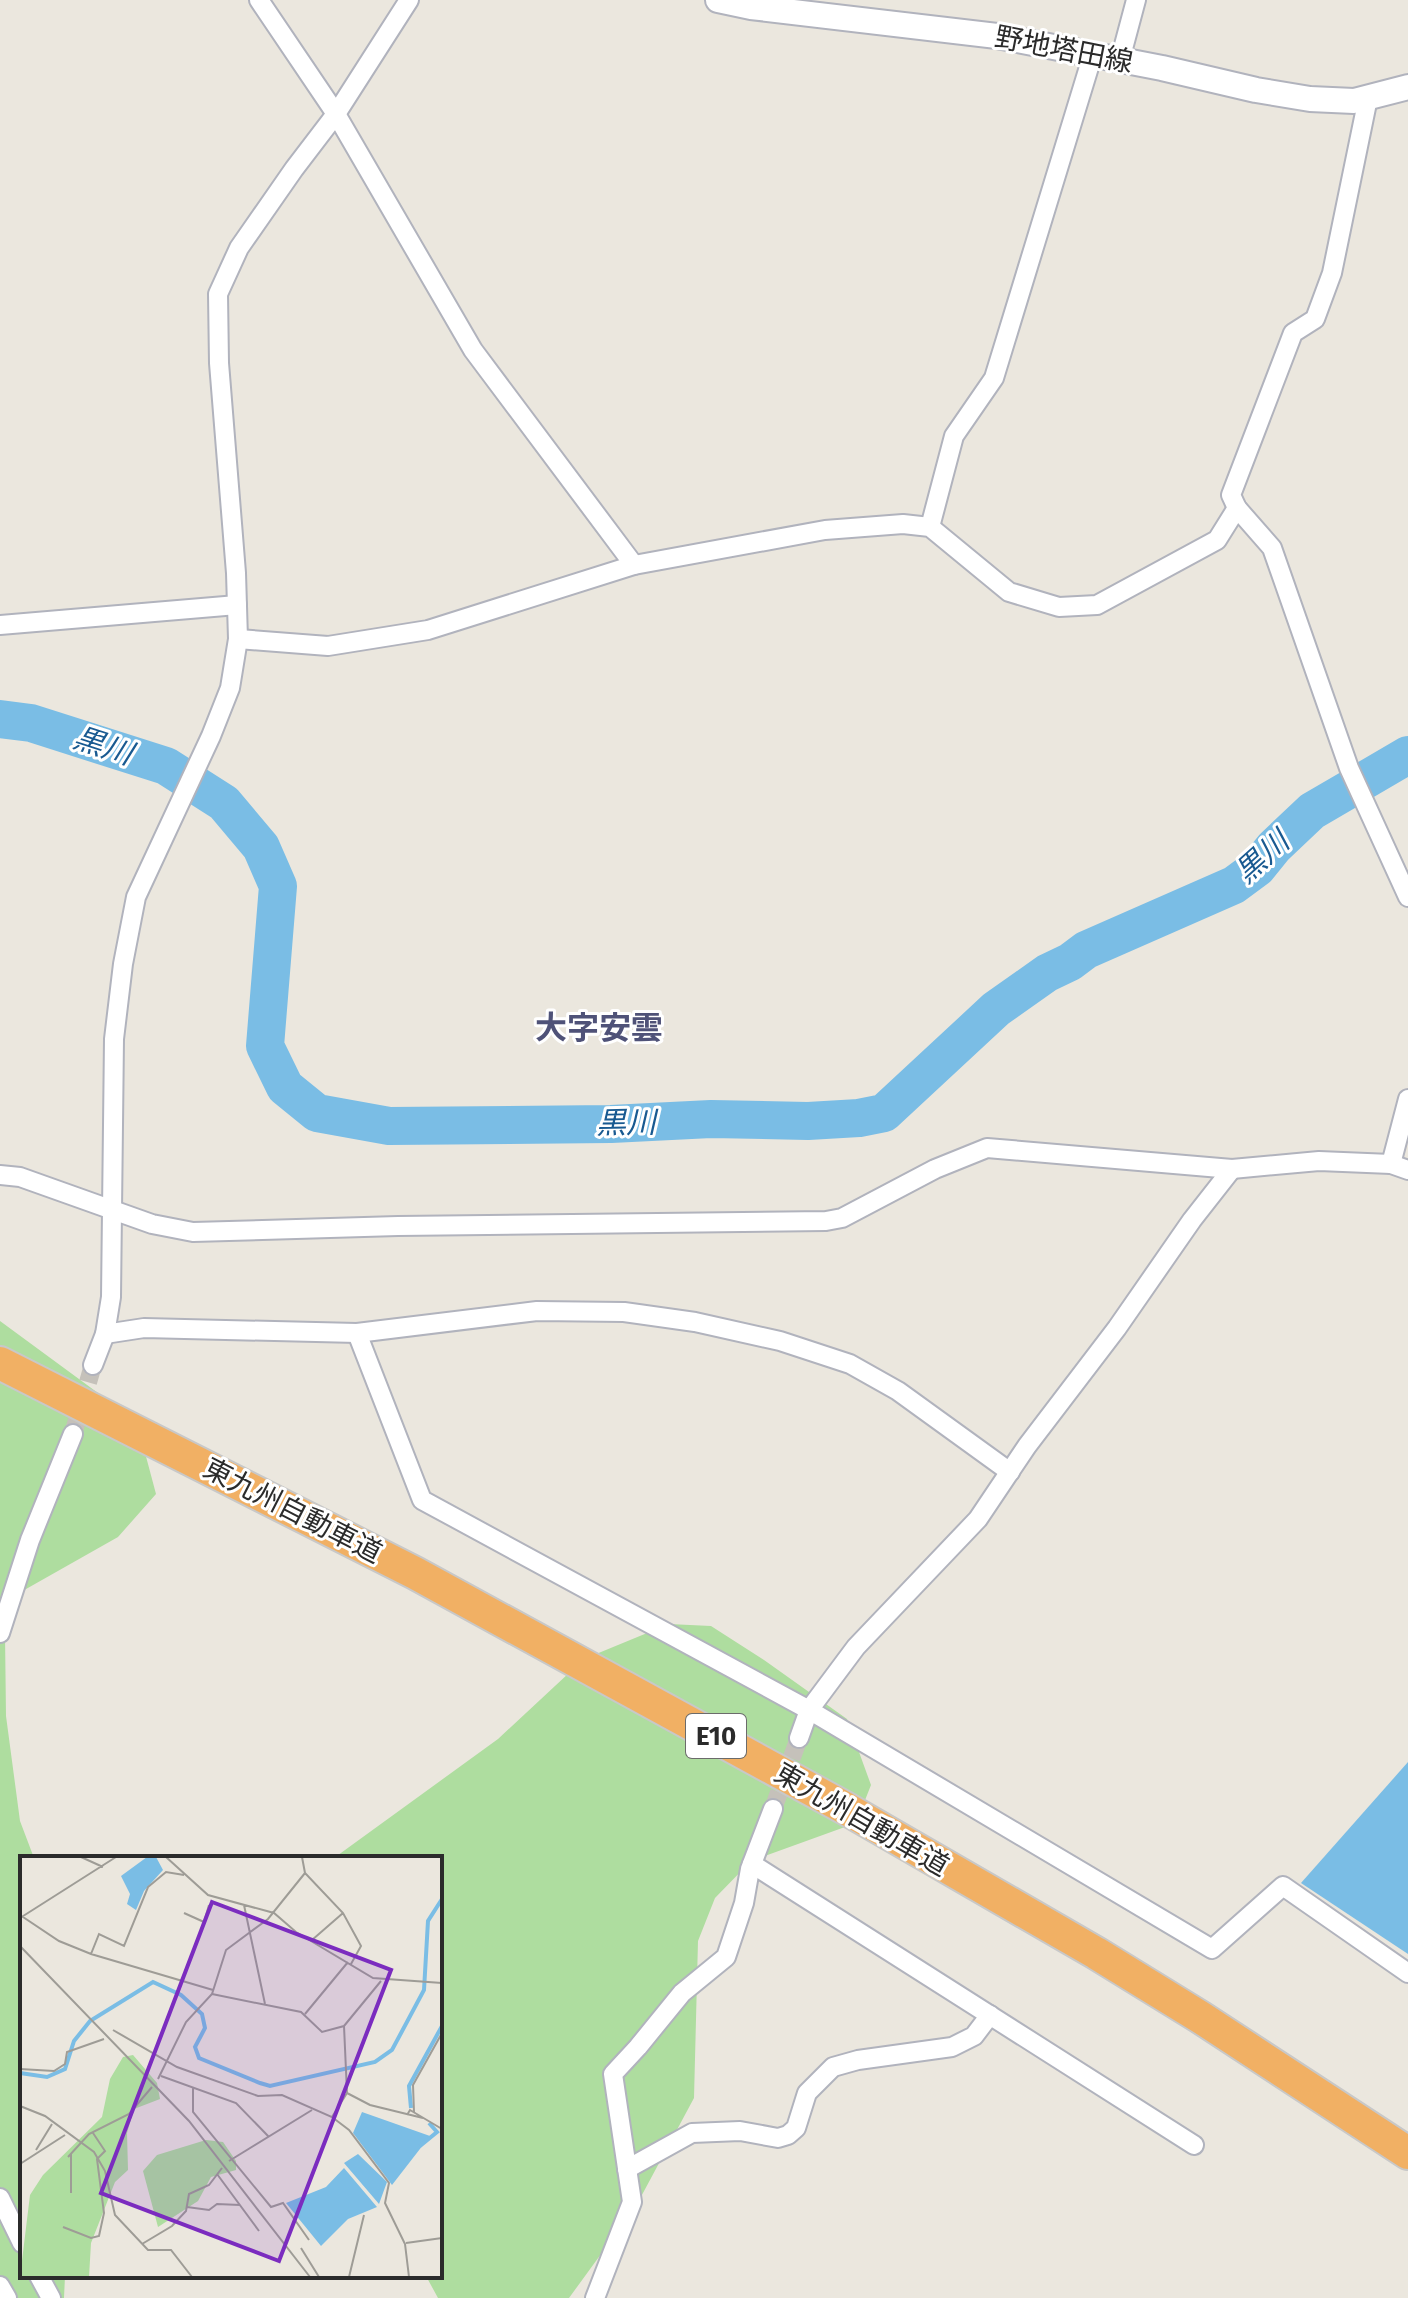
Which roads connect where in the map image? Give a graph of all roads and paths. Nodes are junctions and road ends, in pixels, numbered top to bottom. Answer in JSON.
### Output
{"nodes":[{"id":1,"x":259,"y":0,"type":"edge"},
{"id":2,"x":409,"y":0,"type":"edge"},
{"id":3,"x":718,"y":0,"type":"edge"},
{"id":4,"x":1136,"y":0,"type":"edge"},
{"id":5,"x":782,"y":5,"type":"edge"},
{"id":6,"x":1093,"y":54,"type":"junction"},
{"id":7,"x":1120,"y":60,"type":"junction"},
{"id":8,"x":1408,"y":87,"type":"edge"},
{"id":9,"x":1368,"y":98,"type":"junction"},
{"id":10,"x":336,"y":114,"type":"junction"},
{"id":11,"x":1237,"y":508,"type":"junction"},
{"id":12,"x":930,"y":527,"type":"junction"},
{"id":13,"x":634,"y":565,"type":"junction"},
{"id":14,"x":237,"y":605,"type":"junction"},
{"id":15,"x":0,"y":625,"type":"edge"},
{"id":16,"x":238,"y":639,"type":"junction"},
{"id":17,"x":1408,"y":897,"type":"edge"},
{"id":18,"x":1408,"y":1099,"type":"edge"},
{"id":19,"x":1399,"y":1167,"type":"edge"},
{"id":20,"x":1232,"y":1169,"type":"junction"},
{"id":21,"x":0,"y":1175,"type":"edge"},
{"id":22,"x":113,"y":1211,"type":"junction"},
{"id":23,"x":357,"y":1333,"type":"junction"},
{"id":24,"x":105,"y":1334,"type":"junction"},
{"id":25,"x":0,"y":1363,"type":"edge"},
{"id":26,"x":93,"y":1365,"type":"tunnel mouth"},
{"id":27,"x":73,"y":1434,"type":"tunnel mouth"},
{"id":28,"x":1010,"y":1472,"type":"junction"},
{"id":29,"x":0,"y":1633,"type":"edge"},
{"id":30,"x":809,"y":1710,"type":"junction"},
{"id":31,"x":799,"y":1738,"type":"tunnel mouth"},
{"id":32,"x":773,"y":1809,"type":"tunnel mouth"},
{"id":33,"x":752,"y":1864,"type":"junction"},
{"id":34,"x":1408,"y":1973,"type":"edge"},
{"id":35,"x":990,"y":2015,"type":"junction"},
{"id":36,"x":1194,"y":2145,"type":"dead end"},
{"id":37,"x":1408,"y":2153,"type":"edge"},
{"id":38,"x":627,"y":2169,"type":"junction"},
{"id":39,"x":0,"y":2198,"type":"edge"},
{"id":40,"x":20,"y":2239,"type":"edge"},
{"id":41,"x":40,"y":2278,"type":"edge"},
{"id":42,"x":0,"y":2286,"type":"edge"},
{"id":43,"x":7,"y":2298,"type":"edge"},
{"id":44,"x":51,"y":2298,"type":"edge"},
{"id":45,"x":595,"y":2298,"type":"edge"}],
"edges":[{"from":1,"to":10,"type":"street"},
{"from":2,"to":10,"type":"street"},
{"from":3,"to":5,"type":"main road","name":"野地塔田線"},
{"from":4,"to":7,"type":"street"},
{"from":5,"to":6,"type":"main road","name":"野地塔田線"},
{"from":6,"to":7,"type":"main road","name":"野地塔田線"},
{"from":6,"to":12,"type":"street"},
{"from":7,"to":9,"type":"main road","name":"野地塔田線"},
{"from":8,"to":9,"type":"main road","name":"野地塔田線"},
{"from":9,"to":11,"type":"street"},
{"from":10,"to":13,"type":"street"},
{"from":10,"to":14,"type":"street"},
{"from":11,"to":12,"type":"street"},
{"from":11,"to":17,"type":"street"},
{"from":12,"to":13,"type":"street"},
{"from":13,"to":16,"type":"street"},
{"from":14,"to":15,"type":"street"},
{"from":14,"to":16,"type":"street"},
{"from":16,"to":22,"type":"street"},
{"from":18,"to":19,"type":"street"},
{"from":19,"to":20,"type":"street"},
{"from":20,"to":22,"type":"street"},
{"from":20,"to":28,"type":"street"},
{"from":21,"to":22,"type":"street"},
{"from":22,"to":24,"type":"street"},
{"from":23,"to":24,"type":"street"},
{"from":23,"to":28,"type":"street"},
{"from":23,"to":30,"type":"street"},
{"from":24,"to":26,"type":"street"},
{"from":25,"to":37,"type":"highway","name":"東九州自動車道","number":"E10"},
{"from":27,"to":29,"type":"street"},
{"from":28,"to":30,"type":"street"},
{"from":30,"to":31,"type":"street"},
{"from":30,"to":34,"type":"street"},
{"from":32,"to":33,"type":"street"},
{"from":33,"to":35,"type":"street"},
{"from":33,"to":38,"type":"street"},
{"from":35,"to":36,"type":"street"},
{"from":35,"to":38,"type":"street"},
{"from":38,"to":45,"type":"street"},
{"from":39,"to":40,"type":"street"},
{"from":41,"to":44,"type":"street"},
{"from":42,"to":43,"type":"street"}]}
